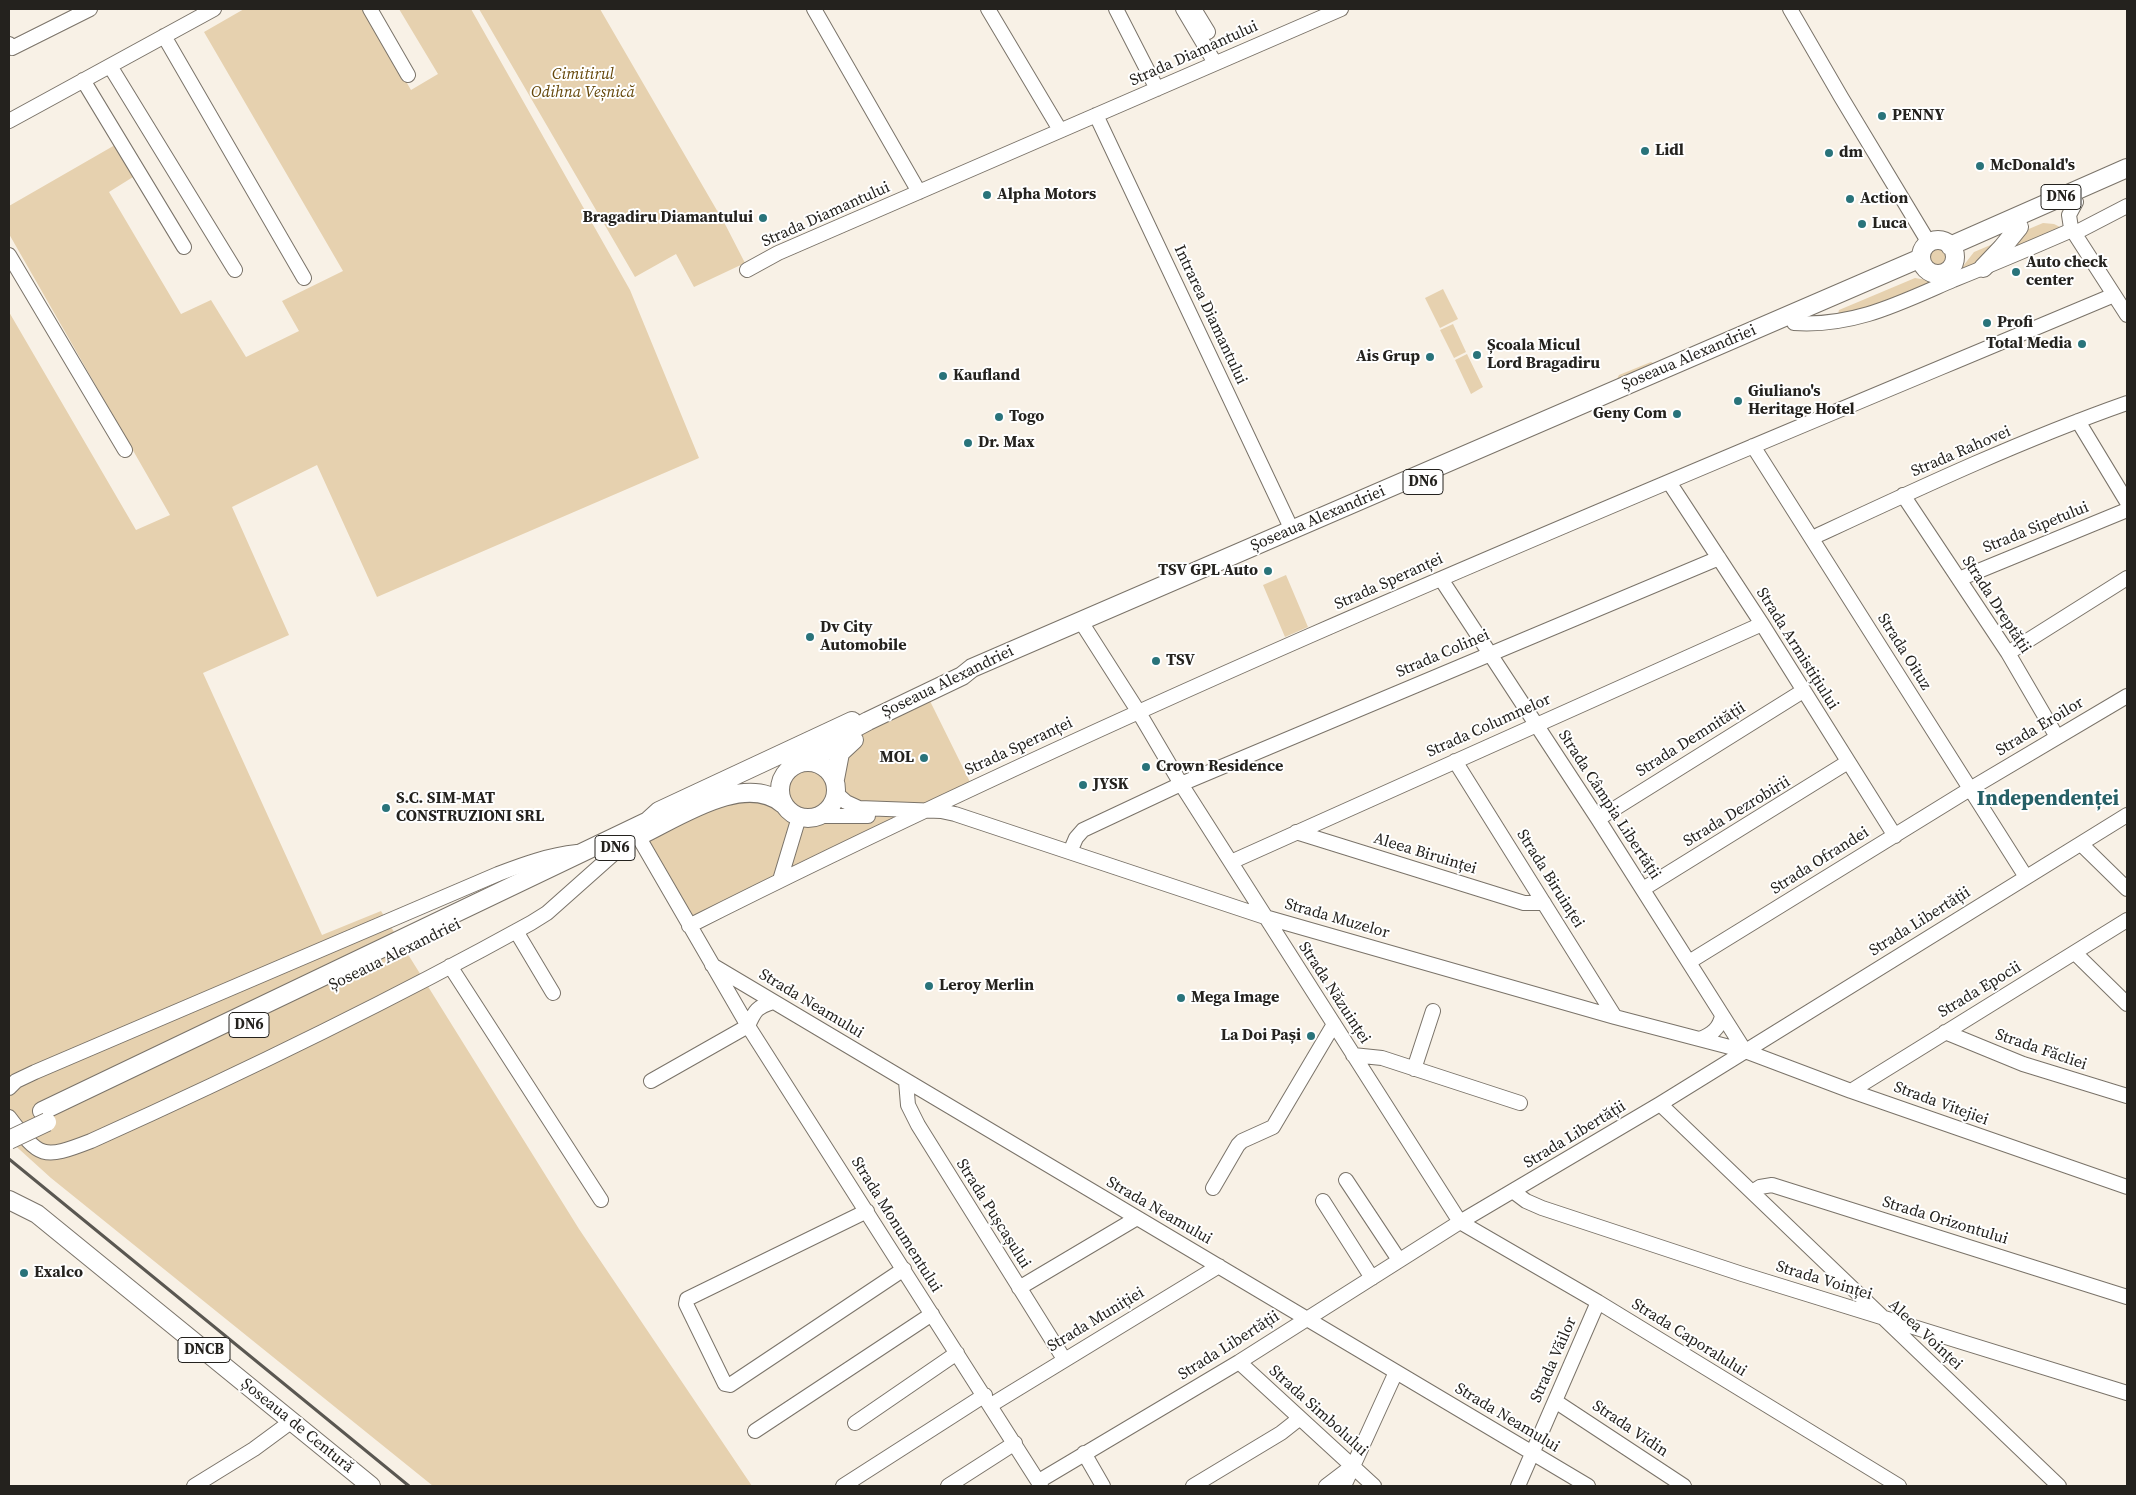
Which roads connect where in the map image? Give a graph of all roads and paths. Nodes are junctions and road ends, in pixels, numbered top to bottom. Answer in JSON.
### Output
{"nodes":[{"id":1,"x":90,"y":9,"type":"edge"},
{"id":2,"x":214,"y":9,"type":"edge"},
{"id":3,"x":370,"y":9,"type":"edge"},
{"id":4,"x":814,"y":9,"type":"edge"},
{"id":5,"x":988,"y":9,"type":"edge"},
{"id":6,"x":1116,"y":9,"type":"edge"},
{"id":7,"x":1183,"y":9,"type":"edge"},
{"id":8,"x":1194,"y":9,"type":"edge"},
{"id":9,"x":1337,"y":9,"type":"edge"},
{"id":10,"x":1790,"y":9,"type":"edge"},
{"id":11,"x":164,"y":36,"type":"junction"},
{"id":12,"x":9,"y":44,"type":"edge"},
{"id":13,"x":1220,"y":61,"type":"junction"},
{"id":14,"x":110,"y":66,"type":"junction"},
{"id":15,"x":408,"y":75,"type":"dead end"},
{"id":16,"x":83,"y":80,"type":"junction"},
{"id":17,"x":1157,"y":89,"type":"junction"},
{"id":18,"x":1096,"y":115,"type":"junction"},
{"id":19,"x":9,"y":121,"type":"edge"},
{"id":20,"x":1060,"y":130,"type":"junction"},
{"id":21,"x":2127,"y":168,"type":"edge"},
{"id":22,"x":2127,"y":180,"type":"edge"},
{"id":23,"x":919,"y":192,"type":"junction"},
{"id":24,"x":2076,"y":202,"type":"junction"},
{"id":25,"x":2127,"y":206,"type":"edge"},
{"id":26,"x":2019,"y":227,"type":"junction"},
{"id":27,"x":2073,"y":230,"type":"junction"},
{"id":28,"x":184,"y":247,"type":"dead end"},
{"id":29,"x":1953,"y":250,"type":"junction"},
{"id":30,"x":9,"y":255,"type":"edge"},
{"id":31,"x":1925,"y":256,"type":"junction"},
{"id":32,"x":1983,"y":268,"type":"junction"},
{"id":33,"x":235,"y":270,"type":"dead end"},
{"id":34,"x":747,"y":270,"type":"dead end"},
{"id":35,"x":304,"y":278,"type":"dead end"},
{"id":36,"x":2114,"y":294,"type":"junction"},
{"id":37,"x":2127,"y":315,"type":"edge"},
{"id":38,"x":1794,"y":323,"type":"junction"},
{"id":39,"x":2127,"y":403,"type":"edge"},
{"id":40,"x":2078,"y":421,"type":"junction"},
{"id":41,"x":1753,"y":446,"type":"junction"},
{"id":42,"x":125,"y":450,"type":"dead end"},
{"id":43,"x":1669,"y":482,"type":"junction"},
{"id":44,"x":1903,"y":495,"type":"junction"},
{"id":45,"x":2127,"y":502,"type":"edge"},
{"id":46,"x":2127,"y":510,"type":"edge"},
{"id":47,"x":1292,"y":530,"type":"junction"},
{"id":48,"x":1812,"y":538,"type":"junction"},
{"id":49,"x":1719,"y":558,"type":"junction"},
{"id":50,"x":2127,"y":578,"type":"edge"},
{"id":51,"x":1442,"y":579,"type":"junction"},
{"id":52,"x":1959,"y":579,"type":"junction"},
{"id":53,"x":1762,"y":624,"type":"junction"},
{"id":54,"x":1085,"y":628,"type":"junction"},
{"id":55,"x":2008,"y":653,"type":"junction"},
{"id":56,"x":1490,"y":654,"type":"junction"},
{"id":57,"x":972,"y":668,"type":"junction"},
{"id":58,"x":1803,"y":691,"type":"junction"},
{"id":59,"x":2127,"y":696,"type":"edge"},
{"id":60,"x":1138,"y":711,"type":"junction"},
{"id":61,"x":1536,"y":724,"type":"junction"},
{"id":62,"x":2057,"y":737,"type":"junction"},
{"id":63,"x":807,"y":761,"type":"junction"},
{"id":64,"x":1455,"y":761,"type":"junction"},
{"id":65,"x":1848,"y":762,"type":"junction"},
{"id":66,"x":788,"y":770,"type":"junction"},
{"id":67,"x":1181,"y":784,"type":"junction"},
{"id":68,"x":836,"y":786,"type":"junction"},
{"id":69,"x":1970,"y":789,"type":"junction"},
{"id":70,"x":783,"y":804,"type":"junction"},
{"id":71,"x":923,"y":811,"type":"junction"},
{"id":72,"x":2127,"y":815,"type":"edge"},
{"id":73,"x":820,"y":816,"type":"junction"},
{"id":74,"x":799,"y":817,"type":"junction"},
{"id":75,"x":1598,"y":818,"type":"junction"},
{"id":76,"x":648,"y":820,"type":"junction"},
{"id":77,"x":1296,"y":832,"type":"junction"},
{"id":78,"x":1895,"y":836,"type":"junction"},
{"id":79,"x":633,"y":839,"type":"junction"},
{"id":80,"x":2081,"y":844,"type":"junction"},
{"id":81,"x":580,"y":852,"type":"junction"},
{"id":82,"x":1070,"y":852,"type":"junction"},
{"id":83,"x":1231,"y":862,"type":"junction"},
{"id":84,"x":2026,"y":877,"type":"junction"},
{"id":85,"x":780,"y":880,"type":"junction"},
{"id":86,"x":1643,"y":889,"type":"junction"},
{"id":87,"x":2127,"y":889,"type":"edge"},
{"id":88,"x":1544,"y":903,"type":"junction"},
{"id":89,"x":1265,"y":917,"type":"junction"},
{"id":90,"x":2127,"y":920,"type":"edge"},
{"id":91,"x":689,"y":926,"type":"junction"},
{"id":92,"x":516,"y":931,"type":"junction"},
{"id":93,"x":2075,"y":953,"type":"junction"},
{"id":94,"x":1688,"y":962,"type":"junction"},
{"id":95,"x":450,"y":966,"type":"junction"},
{"id":96,"x":712,"y":966,"type":"junction"},
{"id":97,"x":553,"y":993,"type":"dead end"},
{"id":98,"x":774,"y":1002,"type":"junction"},
{"id":99,"x":2127,"y":1004,"type":"edge"},
{"id":100,"x":1433,"y":1011,"type":"dead end"},
{"id":101,"x":1722,"y":1016,"type":"junction"},
{"id":102,"x":1616,"y":1017,"type":"junction"},
{"id":103,"x":1334,"y":1024,"type":"junction"},
{"id":104,"x":748,"y":1026,"type":"junction"},
{"id":105,"x":1945,"y":1032,"type":"junction"},
{"id":106,"x":1700,"y":1039,"type":"junction"},
{"id":107,"x":1745,"y":1051,"type":"junction"},
{"id":108,"x":1353,"y":1055,"type":"junction"},
{"id":109,"x":1414,"y":1069,"type":"junction"},
{"id":110,"x":651,"y":1081,"type":"dead end"},
{"id":111,"x":906,"y":1081,"type":"junction"},
{"id":112,"x":9,"y":1088,"type":"edge"},
{"id":113,"x":1851,"y":1091,"type":"junction"},
{"id":114,"x":2127,"y":1096,"type":"edge"},
{"id":115,"x":1520,"y":1103,"type":"dead end"},
{"id":116,"x":1660,"y":1104,"type":"junction"},
{"id":117,"x":45,"y":1116,"type":"junction"},
{"id":118,"x":9,"y":1117,"type":"edge"},
{"id":119,"x":9,"y":1127,"type":"edge"},
{"id":120,"x":9,"y":1140,"type":"edge"},
{"id":121,"x":1346,"y":1180,"type":"dead end"},
{"id":122,"x":2127,"y":1187,"type":"edge"},
{"id":123,"x":9,"y":1188,"type":"edge"},
{"id":124,"x":1213,"y":1188,"type":"dead end"},
{"id":125,"x":1514,"y":1192,"type":"junction"},
{"id":126,"x":1752,"y":1192,"type":"junction"},
{"id":127,"x":9,"y":1200,"type":"edge"},
{"id":128,"x":601,"y":1200,"type":"dead end"},
{"id":129,"x":1323,"y":1201,"type":"dead end"},
{"id":130,"x":867,"y":1211,"type":"junction"},
{"id":131,"x":36,"y":1214,"type":"junction"},
{"id":132,"x":1137,"y":1218,"type":"junction"},
{"id":133,"x":1460,"y":1222,"type":"junction"},
{"id":134,"x":1400,"y":1260,"type":"junction"},
{"id":135,"x":1219,"y":1266,"type":"junction"},
{"id":136,"x":904,"y":1269,"type":"junction"},
{"id":137,"x":1372,"y":1278,"type":"junction"},
{"id":138,"x":1019,"y":1288,"type":"junction"},
{"id":139,"x":2127,"y":1297,"type":"edge"},
{"id":140,"x":1598,"y":1302,"type":"junction"},
{"id":141,"x":932,"y":1314,"type":"junction"},
{"id":142,"x":1880,"y":1317,"type":"junction"},
{"id":143,"x":1307,"y":1318,"type":"junction"},
{"id":144,"x":958,"y":1353,"type":"junction"},
{"id":145,"x":1064,"y":1359,"type":"junction"},
{"id":146,"x":1239,"y":1362,"type":"junction"},
{"id":147,"x":1396,"y":1372,"type":"junction"},
{"id":148,"x":2127,"y":1393,"type":"edge"},
{"id":149,"x":988,"y":1400,"type":"junction"},
{"id":150,"x":1555,"y":1401,"type":"junction"},
{"id":151,"x":1300,"y":1418,"type":"junction"},
{"id":152,"x":292,"y":1421,"type":"junction"},
{"id":153,"x":855,"y":1423,"type":"dead end"},
{"id":154,"x":755,"y":1431,"type":"dead end"},
{"id":155,"x":1015,"y":1443,"type":"junction"},
{"id":156,"x":1084,"y":1453,"type":"junction"},
{"id":157,"x":1532,"y":1453,"type":"junction"},
{"id":158,"x":1353,"y":1466,"type":"junction"},
{"id":159,"x":1040,"y":1484,"type":"edge"},
{"id":160,"x":194,"y":1486,"type":"edge"},
{"id":161,"x":371,"y":1486,"type":"edge"},
{"id":162,"x":843,"y":1486,"type":"edge"},
{"id":163,"x":948,"y":1486,"type":"edge"},
{"id":164,"x":1103,"y":1486,"type":"edge"},
{"id":165,"x":1193,"y":1486,"type":"edge"},
{"id":166,"x":1326,"y":1486,"type":"edge"},
{"id":167,"x":1344,"y":1486,"type":"edge"},
{"id":168,"x":1374,"y":1486,"type":"edge"},
{"id":169,"x":1518,"y":1486,"type":"edge"},
{"id":170,"x":1588,"y":1486,"type":"edge"},
{"id":171,"x":1684,"y":1486,"type":"edge"},
{"id":172,"x":1899,"y":1486,"type":"edge"},
{"id":173,"x":2059,"y":1486,"type":"edge"}],
"edges":[{"from":1,"to":12,"type":"street"},
{"from":2,"to":11,"type":"street"},
{"from":3,"to":15,"type":"street"},
{"from":4,"to":23,"type":"street","name":"Strada Diamantului"},
{"from":5,"to":20,"type":"street"},
{"from":6,"to":17,"type":"street"},
{"from":7,"to":13,"type":"street"},
{"from":8,"to":13,"type":"street"},
{"from":9,"to":13,"type":"street","name":"Strada Diamantului"},
{"from":10,"to":31,"type":"street"},
{"from":11,"to":14,"type":"street"},
{"from":11,"to":35,"type":"street"},
{"from":13,"to":17,"type":"street","name":"Strada Diamantului"},
{"from":14,"to":16,"type":"street"},
{"from":14,"to":33,"type":"street"},
{"from":16,"to":19,"type":"street"},
{"from":16,"to":28,"type":"street"},
{"from":17,"to":18,"type":"street","name":"Strada Diamantului"},
{"from":18,"to":20,"type":"street","name":"Strada Diamantului"},
{"from":18,"to":47,"type":"street","name":"Intrarea Diamantului"},
{"from":20,"to":23,"type":"street","name":"Strada Diamantului"},
{"from":21,"to":29,"type":"main road","number":"DN6"},
{"from":22,"to":24,"type":"main road","number":"DN6"},
{"from":23,"to":34,"type":"street","name":"Strada Diamantului"},
{"from":24,"to":26,"type":"main road","number":"DN6"},
{"from":24,"to":27,"type":"street"},
{"from":25,"to":27,"type":"street"},
{"from":26,"to":29,"type":"main road","number":"DN6"},
{"from":26,"to":32,"type":"main road"},
{"from":27,"to":32,"type":"street"},
{"from":27,"to":36,"type":"street"},
{"from":29,"to":31,"type":"main road"},
{"from":29,"to":31,"type":"main road","number":"DN6"},
{"from":30,"to":42,"type":"street"},
{"from":31,"to":38,"type":"main road","name":"Șoseaua Alexandriei","number":"DN6"},
{"from":31,"to":47,"type":"main road","name":"Șoseaua Alexandriei","number":"DN6"},
{"from":32,"to":38,"type":"street"},
{"from":36,"to":37,"type":"street"},
{"from":36,"to":41,"type":"street","name":"Strada Speranței"},
{"from":38,"to":54,"type":"main road","name":"Șoseaua Alexandriei","number":"DN6"},
{"from":39,"to":40,"type":"street","name":"Strada Rahovei"},
{"from":40,"to":44,"type":"street","name":"Strada Rahovei"},
{"from":40,"to":45,"type":"street"},
{"from":41,"to":43,"type":"street","name":"Strada Speranței"},
{"from":41,"to":48,"type":"street","name":"Strada Oituz"},
{"from":43,"to":49,"type":"street","name":"Strada Armistițiului"},
{"from":43,"to":51,"type":"street","name":"Strada Speranței"},
{"from":44,"to":48,"type":"street","name":"Strada Rahovei"},
{"from":44,"to":52,"type":"street","name":"Strada Dreptății"},
{"from":46,"to":52,"type":"street","name":"Strada Sipetului"},
{"from":47,"to":57,"type":"main road","name":"Șoseaua Alexandriei","number":"DN6"},
{"from":48,"to":69,"type":"street","name":"Strada Oituz"},
{"from":49,"to":53,"type":"street","name":"Strada Armistițiului"},
{"from":49,"to":56,"type":"street","name":"Strada Colinei"},
{"from":50,"to":55,"type":"street"},
{"from":51,"to":56,"type":"street","name":"Strada Câmpia Libertății"},
{"from":51,"to":60,"type":"street","name":"Strada Speranței"},
{"from":52,"to":55,"type":"street","name":"Strada Dreptății"},
{"from":53,"to":58,"type":"street","name":"Strada Armistițiului"},
{"from":53,"to":61,"type":"street","name":"Strada Columnelor"},
{"from":54,"to":60,"type":"street","name":"Strada Năzuinței"},
{"from":54,"to":68,"type":"main road","name":"Șoseaua Alexandriei","number":"DN6"},
{"from":55,"to":62,"type":"street","name":"Strada Dreptății"},
{"from":56,"to":61,"type":"street","name":"Strada Câmpia Libertății"},
{"from":56,"to":67,"type":"street","name":"Strada Colinei"},
{"from":57,"to":63,"type":"main road","name":"Șoseaua Alexandriei","number":"DN6"},
{"from":57,"to":76,"type":"main road","number":"DN6"},
{"from":58,"to":65,"type":"street","name":"Strada Armistițiului"},
{"from":58,"to":75,"type":"street","name":"Strada Demnității"},
{"from":59,"to":62,"type":"street","name":"Strada Eroilor"},
{"from":60,"to":67,"type":"street","name":"Strada Năzuinței"},
{"from":60,"to":71,"type":"street","name":"Strada Speranței"},
{"from":61,"to":64,"type":"street","name":"Strada Columnelor"},
{"from":61,"to":75,"type":"street","name":"Strada Câmpia Libertății"},
{"from":62,"to":69,"type":"street","name":"Strada Eroilor"},
{"from":63,"to":66,"type":"main road","number":"DN6"},
{"from":63,"to":68,"type":"main road"},
{"from":64,"to":77,"type":"street","name":"Strada Columnelor"},
{"from":64,"to":88,"type":"street","name":"Strada Biruinței"},
{"from":65,"to":78,"type":"street","name":"Strada Armistițiului"},
{"from":65,"to":86,"type":"street","name":"Strada Dezrobirii"},
{"from":66,"to":70,"type":"main road"},
{"from":66,"to":76,"type":"main road","number":"DN6"},
{"from":67,"to":82,"type":"street","name":"Strada Colinei"},
{"from":67,"to":83,"type":"street","name":"Strada Năzuinței"},
{"from":68,"to":71,"type":"street"},
{"from":68,"to":73,"type":"main road","number":"DN6"},
{"from":69,"to":78,"type":"street","name":"Strada Ofrandei"},
{"from":69,"to":84,"type":"street","name":"Strada Oituz"},
{"from":70,"to":74,"type":"main road","number":"DN6"},
{"from":70,"to":79,"type":"main road","name":"Șoseaua Alexandriei","number":"DN6"},
{"from":71,"to":73,"type":"street"},
{"from":71,"to":82,"type":"street","name":"Strada Muzelor"},
{"from":71,"to":85,"type":"street","name":"Strada Speranței"},
{"from":72,"to":80,"type":"street","name":"Strada Libertății"},
{"from":73,"to":74,"type":"main road"},
{"from":74,"to":85,"type":"street"},
{"from":75,"to":86,"type":"street","name":"Strada Câmpia Libertății"},
{"from":76,"to":81,"type":"main road","number":"DN6"},
{"from":77,"to":83,"type":"street","name":"Strada Columnelor"},
{"from":77,"to":88,"type":"street","name":"Aleea Biruinței"},
{"from":78,"to":94,"type":"street","name":"Strada Ofrandei"},
{"from":79,"to":91,"type":"street","name":"Strada Monumentului"},
{"from":79,"to":92,"type":"street"},
{"from":79,"to":117,"type":"main road","name":"Șoseaua Alexandriei","number":"DN6"},
{"from":80,"to":84,"type":"street","name":"Strada Libertății"},
{"from":80,"to":87,"type":"street"},
{"from":81,"to":112,"type":"street"},
{"from":81,"to":117,"type":"main road","name":"Șoseaua Alexandriei","number":"DN6"},
{"from":82,"to":89,"type":"street","name":"Strada Muzelor"},
{"from":83,"to":89,"type":"street","name":"Strada Năzuinței"},
{"from":84,"to":107,"type":"street","name":"Strada Libertății"},
{"from":85,"to":91,"type":"street","name":"Strada Speranței"},
{"from":86,"to":94,"type":"street","name":"Strada Câmpia Libertății"},
{"from":88,"to":102,"type":"street","name":"Strada Biruinței"},
{"from":89,"to":102,"type":"street","name":"Strada Muzelor"},
{"from":89,"to":103,"type":"street","name":"Strada Năzuinței"},
{"from":90,"to":93,"type":"street","name":"Strada Epocii"},
{"from":91,"to":96,"type":"street","name":"Strada Monumentului"},
{"from":92,"to":95,"type":"street"},
{"from":92,"to":97,"type":"street"},
{"from":93,"to":99,"type":"street"},
{"from":93,"to":105,"type":"street","name":"Strada Epocii"},
{"from":94,"to":101,"type":"street","name":"Strada Câmpia Libertății"},
{"from":95,"to":118,"type":"street"},
{"from":95,"to":128,"type":"street"},
{"from":96,"to":98,"type":"street","name":"Strada Neamului"},
{"from":96,"to":104,"type":"street","name":"Strada Monumentului"},
{"from":98,"to":104,"type":"street"},
{"from":98,"to":111,"type":"street","name":"Strada Neamului"},
{"from":100,"to":109,"type":"street"},
{"from":101,"to":106,"type":"street"},
{"from":101,"to":107,"type":"street","name":"Strada Câmpia Libertății"},
{"from":102,"to":106,"type":"street","name":"Strada Muzelor"},
{"from":103,"to":108,"type":"street","name":"Strada Năzuinței"},
{"from":103,"to":124,"type":"street"},
{"from":104,"to":110,"type":"street"},
{"from":104,"to":130,"type":"street","name":"Strada Monumentului"},
{"from":105,"to":113,"type":"street","name":"Strada Epocii"},
{"from":105,"to":114,"type":"street","name":"Strada Făcliei"},
{"from":106,"to":107,"type":"street","name":"Strada Muzelor"},
{"from":107,"to":113,"type":"street","name":"Strada Vitejiei"},
{"from":107,"to":116,"type":"street","name":"Strada Libertății"},
{"from":108,"to":109,"type":"street"},
{"from":108,"to":133,"type":"street","name":"Strada Năzuinței"},
{"from":109,"to":115,"type":"street"},
{"from":111,"to":132,"type":"street","name":"Strada Neamului"},
{"from":111,"to":138,"type":"street","name":"Strada Pușcașului"},
{"from":113,"to":122,"type":"street","name":"Strada Vitejiei"},
{"from":116,"to":125,"type":"street","name":"Strada Libertății"},
{"from":116,"to":126,"type":"street","name":"Aleea Voinței"},
{"from":117,"to":119,"type":"main road","name":"Șoseaua Alexandriei","number":"DN6"},
{"from":117,"to":120,"type":"main road","name":"Șoseaua Alexandriei","number":"DN6","bridge":true},
{"from":121,"to":134,"type":"street"},
{"from":123,"to":131,"type":"main road","name":"Șoseaua de Centură","number":"DNCB"},
{"from":125,"to":133,"type":"street","name":"Strada Libertății"},
{"from":125,"to":142,"type":"street","name":"Strada Voinței"},
{"from":126,"to":139,"type":"street","name":"Strada Orizontului"},
{"from":126,"to":142,"type":"street","name":"Aleea Voinței"},
{"from":127,"to":131,"type":"main road","name":"Șoseaua de Centură","number":"DNCB"},
{"from":129,"to":137,"type":"street"},
{"from":130,"to":136,"type":"street","name":"Strada Monumentului"},
{"from":130,"to":136,"type":"street"},
{"from":131,"to":152,"type":"main road","name":"Șoseaua de Centură","number":"DNCB"},
{"from":132,"to":135,"type":"street","name":"Strada Neamului"},
{"from":132,"to":138,"type":"street"},
{"from":133,"to":134,"type":"street","name":"Strada Libertății"},
{"from":133,"to":140,"type":"street","name":"Strada Caporalului"},
{"from":134,"to":137,"type":"street","name":"Strada Libertății"},
{"from":135,"to":143,"type":"street","name":"Strada Neamului"},
{"from":135,"to":145,"type":"street","name":"Strada Muniției"},
{"from":136,"to":141,"type":"street","name":"Strada Monumentului"},
{"from":137,"to":143,"type":"street","name":"Strada Libertății"},
{"from":138,"to":145,"type":"street","name":"Strada Pușcașului"},
{"from":140,"to":150,"type":"street","name":"Strada Văilor"},
{"from":140,"to":172,"type":"street","name":"Strada Caporalului"},
{"from":141,"to":144,"type":"street","name":"Strada Monumentului"},
{"from":141,"to":154,"type":"street"},
{"from":142,"to":148,"type":"street","name":"Strada Voinței"},
{"from":142,"to":173,"type":"street","name":"Aleea Voinței"},
{"from":143,"to":146,"type":"street","name":"Strada Libertății"},
{"from":143,"to":147,"type":"street","name":"Strada Neamului"},
{"from":144,"to":149,"type":"street","name":"Strada Monumentului"},
{"from":144,"to":153,"type":"street"},
{"from":145,"to":149,"type":"street","name":"Strada Muniției"},
{"from":146,"to":151,"type":"street","name":"Strada Simbolului"},
{"from":146,"to":156,"type":"street","name":"Strada Libertății"},
{"from":147,"to":157,"type":"street","name":"Strada Neamului"},
{"from":147,"to":158,"type":"street"},
{"from":149,"to":155,"type":"street","name":"Strada Monumentului"},
{"from":149,"to":162,"type":"street","name":"Strada Muniției"},
{"from":150,"to":157,"type":"street","name":"Strada Văilor"},
{"from":150,"to":171,"type":"street","name":"Strada Vidin"},
{"from":151,"to":158,"type":"street","name":"Strada Simbolului"},
{"from":151,"to":165,"type":"street"},
{"from":152,"to":160,"type":"street"},
{"from":152,"to":161,"type":"main road","name":"Șoseaua de Centură","number":"DNCB"},
{"from":155,"to":159,"type":"street","name":"Strada Monumentului"},
{"from":155,"to":163,"type":"street"},
{"from":156,"to":159,"type":"street","name":"Strada Libertății"},
{"from":156,"to":164,"type":"street"},
{"from":157,"to":169,"type":"street","name":"Strada Văilor"},
{"from":157,"to":170,"type":"street","name":"Strada Neamului"},
{"from":158,"to":166,"type":"street"},
{"from":158,"to":167,"type":"street"},
{"from":158,"to":168,"type":"street","name":"Strada Simbolului"}]}
